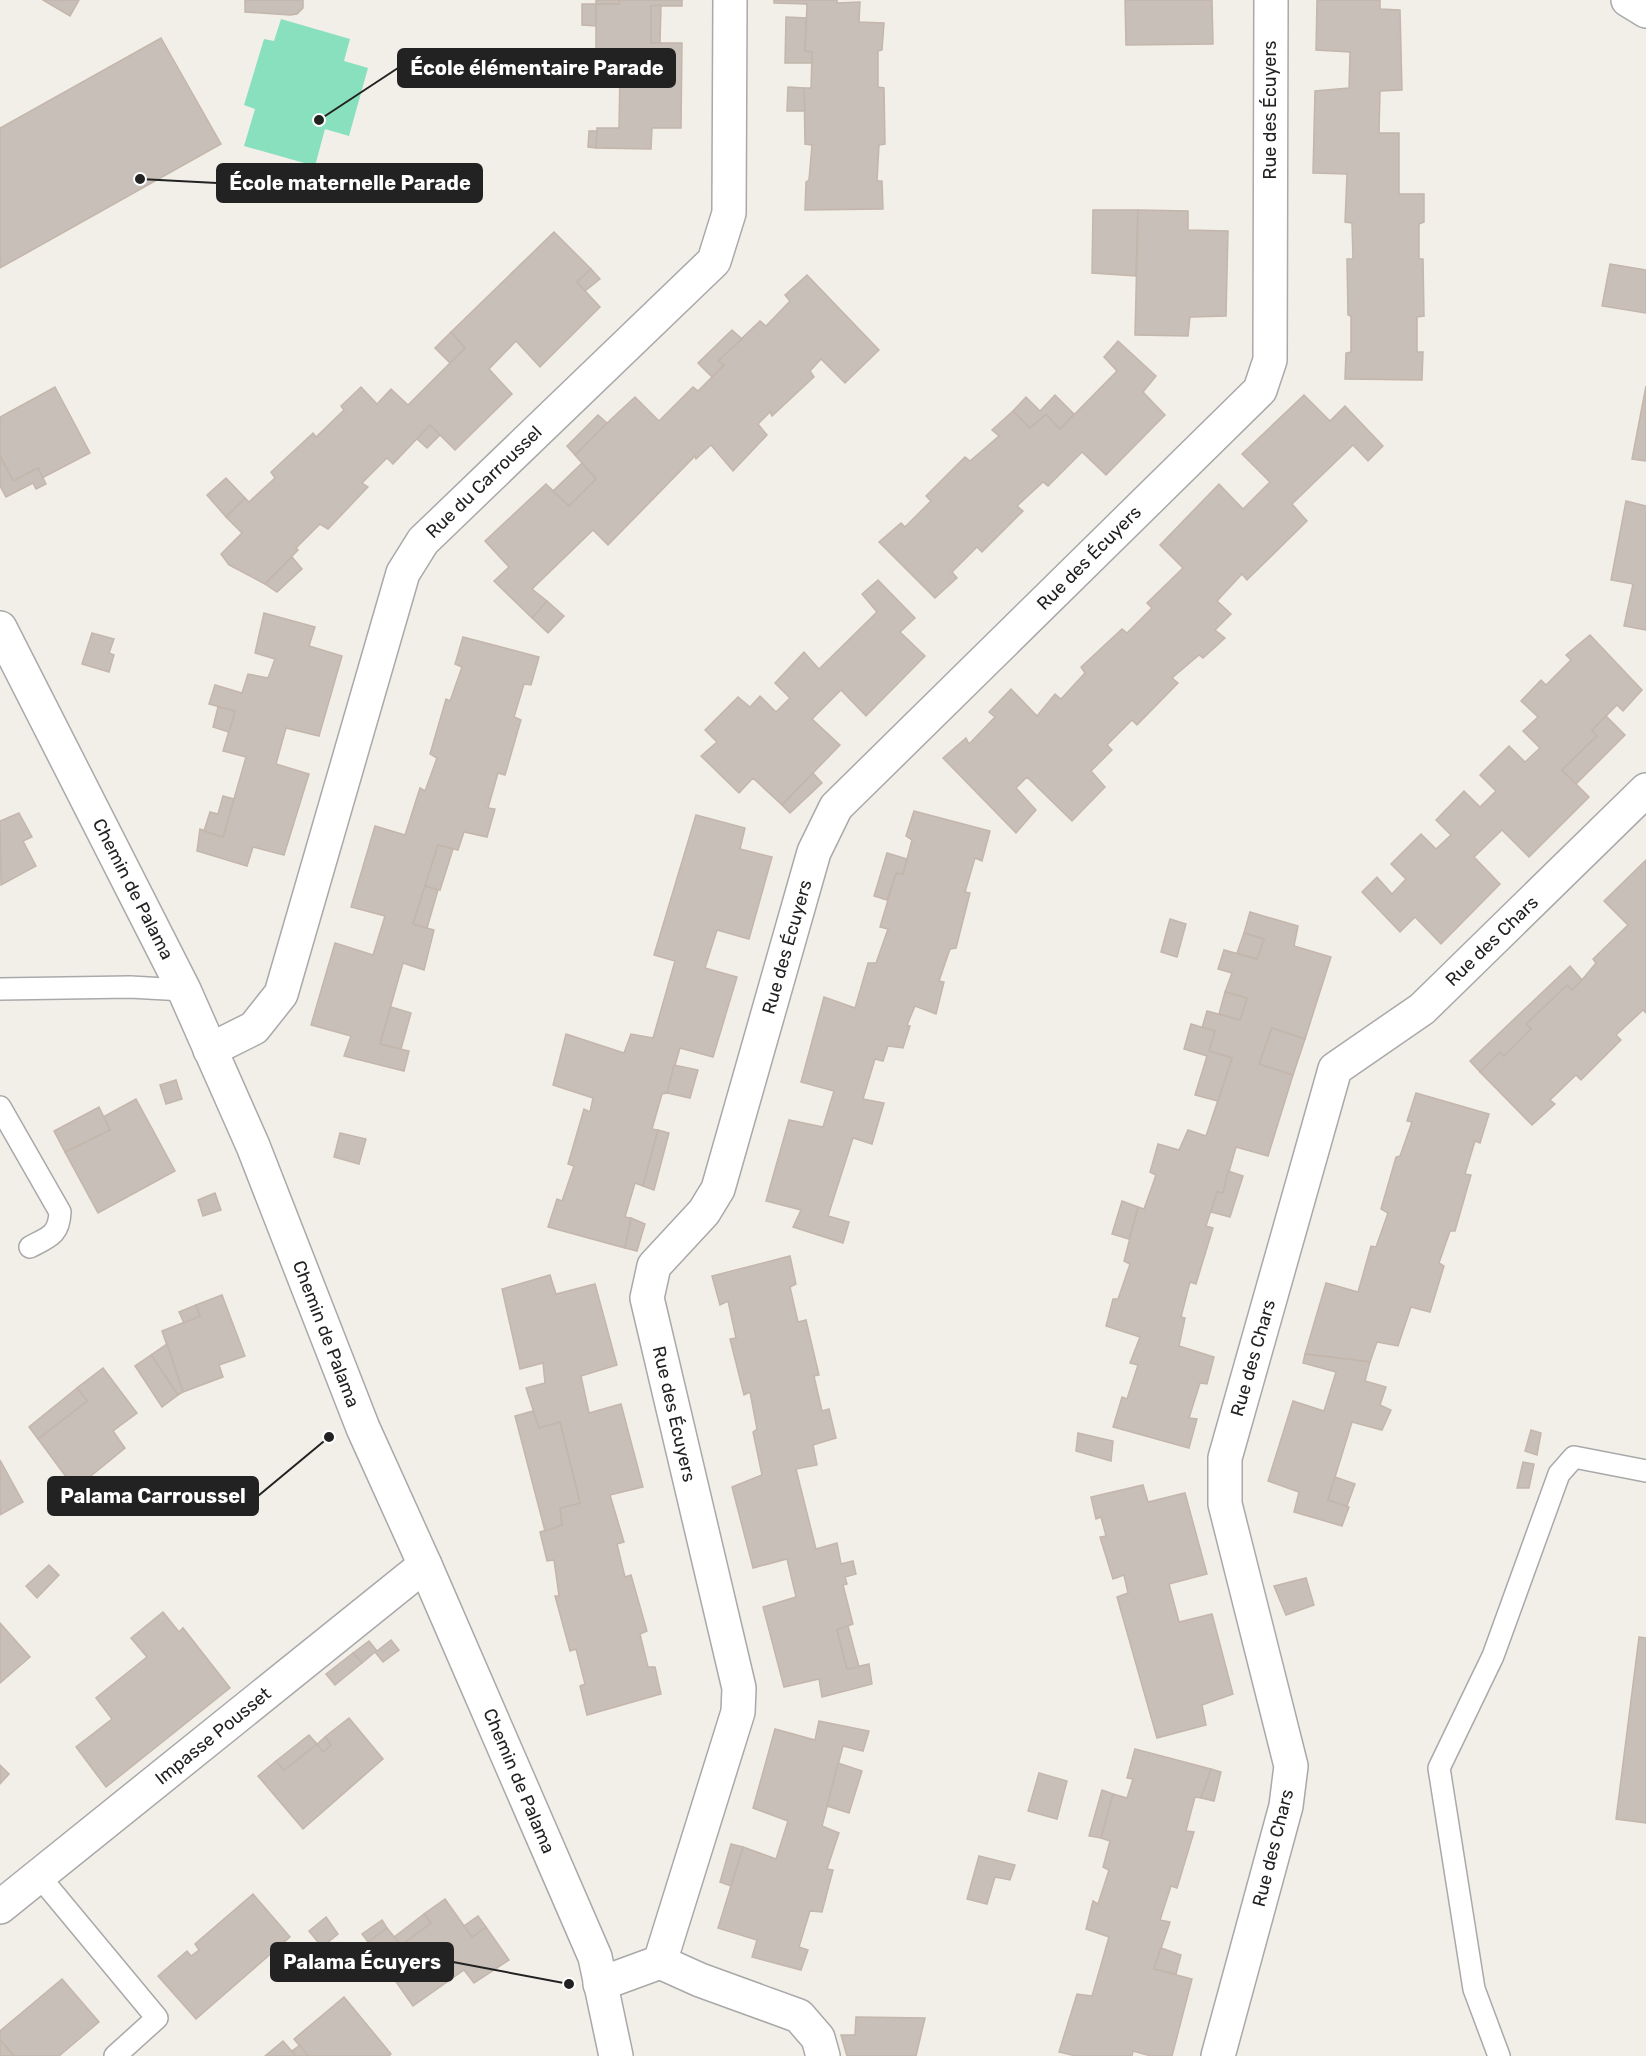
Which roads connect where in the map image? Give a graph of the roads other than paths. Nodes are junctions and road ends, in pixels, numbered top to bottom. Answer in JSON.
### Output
{"nodes":[{"id":1,"x":730,"y":0,"type":"edge"},
{"id":2,"x":1271,"y":0,"type":"edge"},
{"id":3,"x":1628,"y":0,"type":"edge"},
{"id":4,"x":1646,"y":11,"type":"edge"},
{"id":5,"x":0,"y":627,"type":"edge"},
{"id":6,"x":1646,"y":790,"type":"edge"},
{"id":7,"x":0,"y":989,"type":"edge"},
{"id":8,"x":184,"y":990,"type":"junction"},
{"id":9,"x":210,"y":1050,"type":"junction"},
{"id":10,"x":0,"y":1107,"type":"edge"},
{"id":11,"x":30,"y":1247,"type":"dead end"},
{"id":12,"x":1646,"y":1471,"type":"edge"},
{"id":13,"x":425,"y":1565,"type":"junction"},
{"id":14,"x":39,"y":1876,"type":"junction"},
{"id":15,"x":0,"y":1907,"type":"edge"},
{"id":16,"x":660,"y":1962,"type":"junction"},
{"id":17,"x":600,"y":1984,"type":"junction"},
{"id":18,"x":115,"y":2056,"type":"edge"},
{"id":19,"x":616,"y":2056,"type":"edge"},
{"id":20,"x":823,"y":2056,"type":"edge"},
{"id":21,"x":1218,"y":2056,"type":"edge"},
{"id":22,"x":1499,"y":2056,"type":"edge"}],
"edges":[{"from":1,"to":9,"type":"street","name":"Rue du Carroussel"},
{"from":2,"to":16,"type":"street","name":"Rue des Écuyers"},
{"from":3,"to":4,"type":"street"},
{"from":5,"to":8,"type":"street","name":"Chemin de Palama"},
{"from":6,"to":21,"type":"street","name":"Rue des Chars"},
{"from":7,"to":8,"type":"lane"},
{"from":8,"to":9,"type":"street","name":"Chemin de Palama"},
{"from":9,"to":13,"type":"street","name":"Chemin de Palama"},
{"from":10,"to":11,"type":"lane"},
{"from":12,"to":22,"type":"lane"},
{"from":13,"to":14,"type":"street","name":"Impasse Pousset"},
{"from":13,"to":17,"type":"street","name":"Chemin de Palama"},
{"from":14,"to":15,"type":"street","name":"Impasse Pousset"},
{"from":14,"to":18,"type":"lane"},
{"from":16,"to":17,"type":"street"},
{"from":16,"to":20,"type":"street"},
{"from":17,"to":19,"type":"street","name":"Chemin de Palama"}]}
